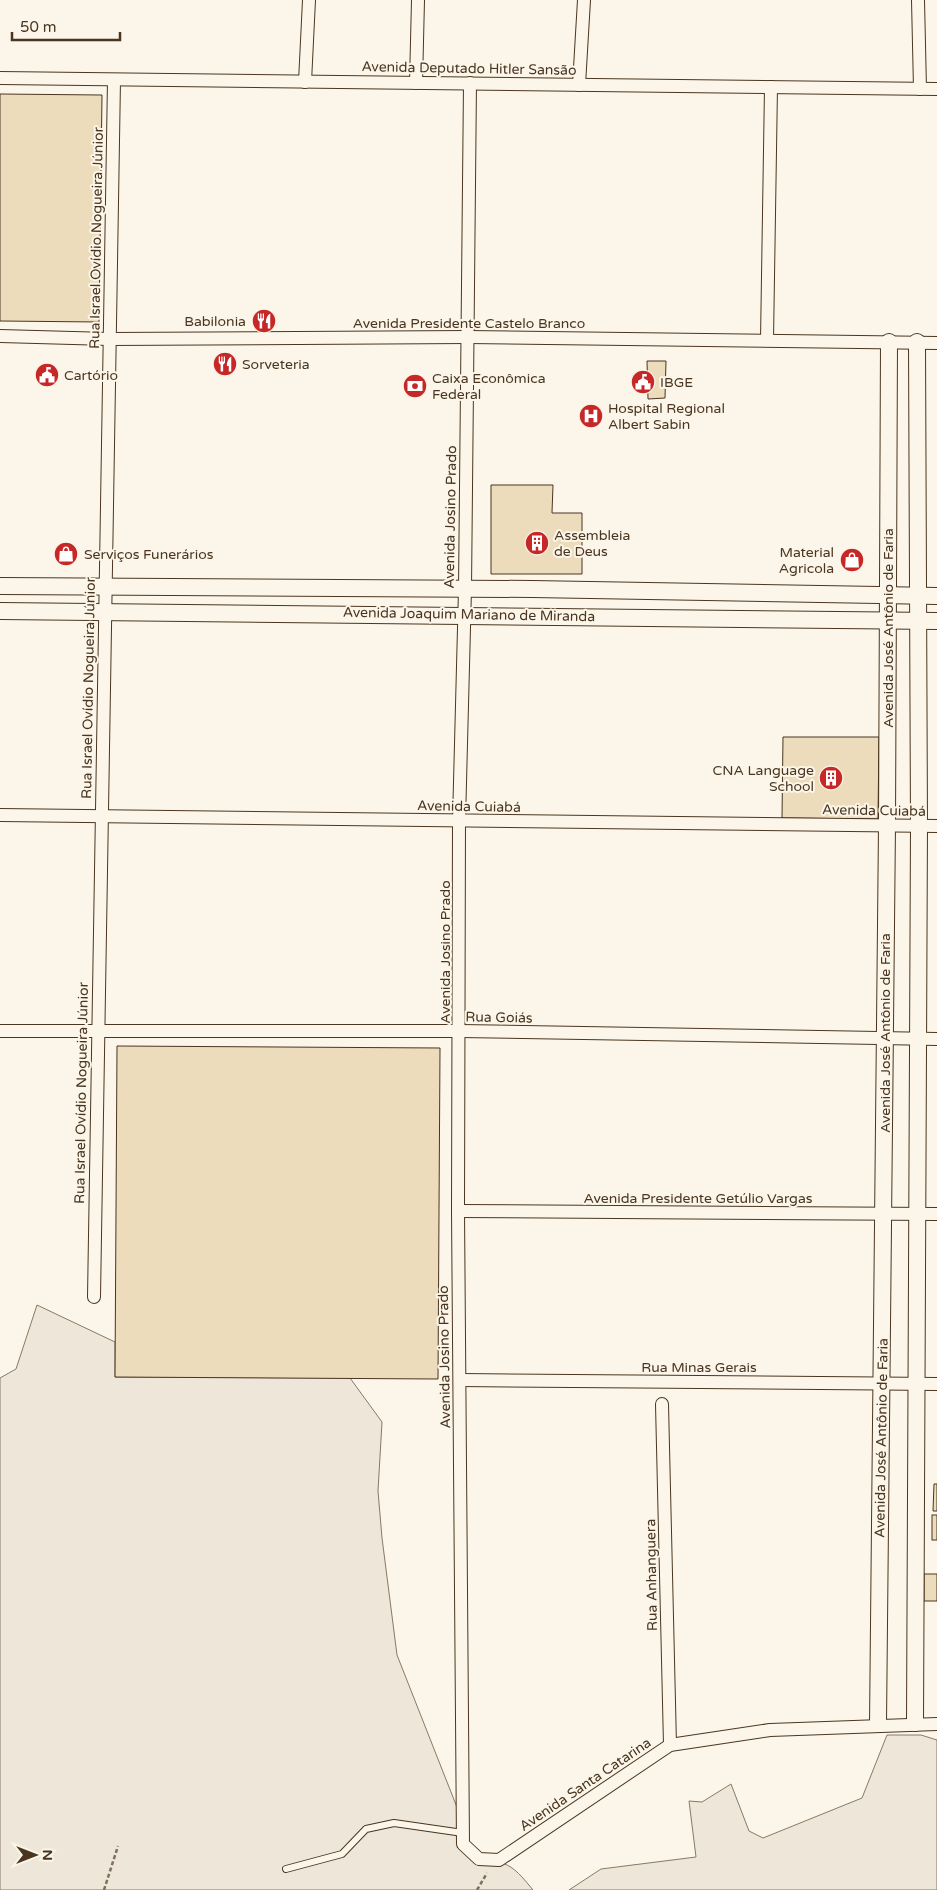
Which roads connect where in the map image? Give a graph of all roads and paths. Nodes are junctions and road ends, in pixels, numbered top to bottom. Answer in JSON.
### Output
{"nodes":[{"id":1,"x":309,"y":0,"type":"edge"},
{"id":2,"x":418,"y":0,"type":"edge"},
{"id":3,"x":584,"y":0,"type":"edge"},
{"id":4,"x":918,"y":0,"type":"edge"},
{"id":5,"x":0,"y":78,"type":"edge"},
{"id":6,"x":114,"y":80,"type":"junction"},
{"id":7,"x":305,"y":82,"type":"junction"},
{"id":8,"x":416,"y":83,"type":"junction"},
{"id":9,"x":470,"y":83,"type":"junction"},
{"id":10,"x":580,"y":85,"type":"junction"},
{"id":11,"x":770,"y":87,"type":"junction"},
{"id":12,"x":920,"y":89,"type":"junction"},
{"id":13,"x":937,"y":89,"type":"edge"},
{"id":14,"x":0,"y":336,"type":"edge"},
{"id":15,"x":468,"y":337,"type":"junction"},
{"id":16,"x":109,"y":338,"type":"junction"},
{"id":17,"x":767,"y":340,"type":"junction"},
{"id":18,"x":889,"y":342,"type":"junction"},
{"id":19,"x":917,"y":342,"type":"junction"},
{"id":20,"x":937,"y":343,"type":"edge"},
{"id":21,"x":0,"y":586,"type":"edge"},
{"id":22,"x":104,"y":588,"type":"junction"},
{"id":23,"x":465,"y":589,"type":"junction"},
{"id":24,"x":609,"y":590,"type":"junction"},
{"id":25,"x":888,"y":595,"type":"junction"},
{"id":26,"x":919,"y":596,"type":"junction"},
{"id":27,"x":937,"y":596,"type":"edge"},
{"id":28,"x":0,"y":610,"type":"edge"},
{"id":29,"x":104,"y":611,"type":"junction"},
{"id":30,"x":464,"y":614,"type":"junction"},
{"id":31,"x":610,"y":616,"type":"junction"},
{"id":32,"x":888,"y":619,"type":"junction"},
{"id":33,"x":918,"y":621,"type":"junction"},
{"id":34,"x":937,"y":621,"type":"edge"},
{"id":35,"x":0,"y":815,"type":"edge"},
{"id":36,"x":100,"y":816,"type":"junction"},
{"id":37,"x":459,"y":821,"type":"junction"},
{"id":38,"x":887,"y":825,"type":"junction"},
{"id":39,"x":919,"y":826,"type":"junction"},
{"id":40,"x":937,"y":826,"type":"edge"},
{"id":41,"x":0,"y":1031,"type":"edge"},
{"id":42,"x":96,"y":1031,"type":"junction"},
{"id":43,"x":460,"y":1031,"type":"junction"},
{"id":44,"x":885,"y":1039,"type":"junction"},
{"id":45,"x":918,"y":1039,"type":"junction"},
{"id":46,"x":937,"y":1039,"type":"edge"},
{"id":47,"x":458,"y":1211,"type":"junction"},
{"id":48,"x":884,"y":1214,"type":"junction"},
{"id":49,"x":916,"y":1214,"type":"junction"},
{"id":50,"x":937,"y":1214,"type":"edge"},
{"id":51,"x":94,"y":1297,"type":"dead end"},
{"id":52,"x":460,"y":1380,"type":"junction"},
{"id":53,"x":880,"y":1383,"type":"junction"},
{"id":54,"x":918,"y":1383,"type":"junction"},
{"id":55,"x":937,"y":1384,"type":"edge"},
{"id":56,"x":662,"y":1404,"type":"dead end"},
{"id":57,"x":878,"y":1724,"type":"junction"},
{"id":58,"x":915,"y":1724,"type":"junction"},
{"id":59,"x":937,"y":1724,"type":"edge"},
{"id":60,"x":670,"y":1745,"type":"junction"},
{"id":61,"x":462,"y":1827,"type":"junction"},
{"id":62,"x":118,"y":1846,"type":"dead end"},
{"id":63,"x":492,"y":1860,"type":"junction"},
{"id":64,"x":286,"y":1869,"type":"dead end"},
{"id":65,"x":104,"y":1890,"type":"edge"},
{"id":66,"x":477,"y":1890,"type":"edge"}],
"edges":[{"from":1,"to":7,"type":"street"},
{"from":2,"to":8,"type":"street"},
{"from":3,"to":10,"type":"street"},
{"from":4,"to":12,"type":"street"},
{"from":5,"to":6,"type":"street","name":"Avenida Deputado Hitler Sansão"},
{"from":6,"to":7,"type":"street","name":"Avenida Deputado Hitler Sansão"},
{"from":6,"to":16,"type":"street","name":"Rua Israel Ovídio Nogueira Júnior"},
{"from":7,"to":8,"type":"street","name":"Avenida Deputado Hitler Sansão"},
{"from":8,"to":9,"type":"street","name":"Avenida Deputado Hitler Sansão"},
{"from":9,"to":10,"type":"street","name":"Avenida Deputado Hitler Sansão"},
{"from":9,"to":15,"type":"street","name":"Avenida Josino Prado"},
{"from":10,"to":11,"type":"street","name":"Avenida Deputado Hitler Sansão"},
{"from":11,"to":12,"type":"street","name":"Avenida Deputado Hitler Sansão"},
{"from":11,"to":17,"type":"street"},
{"from":12,"to":13,"type":"street","name":"Avenida Deputado Hitler Sansão"},
{"from":14,"to":16,"type":"street","name":"Avenida Presidente Castelo Branco"},
{"from":15,"to":16,"type":"street","name":"Avenida Presidente Castelo Branco"},
{"from":15,"to":17,"type":"street","name":"Avenida Presidente Castelo Branco"},
{"from":15,"to":23,"type":"street","name":"Avenida Josino Prado"},
{"from":16,"to":22,"type":"street","name":"Rua Israel Ovídio Nogueira Júnior"},
{"from":17,"to":18,"type":"street","name":"Avenida Presidente Castelo Branco"},
{"from":18,"to":19,"type":"street","name":"Avenida Presidente Castelo Branco"},
{"from":18,"to":25,"type":"street","name":"Avenida José Antônio de Faria"},
{"from":19,"to":20,"type":"street","name":"Avenida Presidente Castelo Branco"},
{"from":19,"to":26,"type":"street"},
{"from":21,"to":22,"type":"street","name":"Avenida Joaquim Mariano de Miranda"},
{"from":22,"to":23,"type":"street","name":"Avenida Joaquim Mariano de Miranda"},
{"from":22,"to":29,"type":"street","name":"Rua Israel Ovídio Nogueira Júnior"},
{"from":23,"to":24,"type":"street","name":"Avenida Joaquim Mariano de Miranda"},
{"from":23,"to":30,"type":"street","name":"Avenida Josino Prado"},
{"from":24,"to":25,"type":"street","name":"Avenida Joaquim Mariano de Miranda"},
{"from":24,"to":31,"type":"street"},
{"from":25,"to":26,"type":"street","name":"Avenida Joaquim Mariano de Miranda"},
{"from":25,"to":32,"type":"street","name":"Avenida José Antônio de Faria"},
{"from":26,"to":27,"type":"street","name":"Avenida Joaquim Mariano de Miranda"},
{"from":26,"to":33,"type":"street"},
{"from":28,"to":29,"type":"street","name":"Avenida Joaquim Mariano de Miranda"},
{"from":29,"to":30,"type":"street","name":"Avenida Joaquim Mariano de Miranda"},
{"from":29,"to":36,"type":"street","name":"Rua Israel Ovídio Nogueira Júnior"},
{"from":30,"to":31,"type":"street","name":"Avenida Joaquim Mariano de Miranda"},
{"from":30,"to":37,"type":"street","name":"Avenida Josino Prado"},
{"from":31,"to":32,"type":"street","name":"Avenida Joaquim Mariano de Miranda"},
{"from":32,"to":33,"type":"street","name":"Avenida Joaquim Mariano de Miranda"},
{"from":32,"to":38,"type":"street","name":"Avenida José Antônio de Faria"},
{"from":33,"to":34,"type":"street","name":"Avenida Joaquim Mariano de Miranda"},
{"from":33,"to":39,"type":"street"},
{"from":35,"to":36,"type":"street","name":"Avenida Cuiabá"},
{"from":36,"to":37,"type":"street","name":"Avenida Cuiabá"},
{"from":36,"to":42,"type":"street","name":"Rua Israel Ovídio Nogueira Júnior"},
{"from":37,"to":38,"type":"street","name":"Avenida Cuiabá"},
{"from":37,"to":43,"type":"street","name":"Avenida Josino Prado"},
{"from":38,"to":39,"type":"street","name":"Avenida Cuiabá"},
{"from":38,"to":44,"type":"street","name":"Avenida José Antônio de Faria"},
{"from":39,"to":40,"type":"street","name":"Avenida Cuiabá"},
{"from":39,"to":45,"type":"street"},
{"from":41,"to":42,"type":"street","name":"Rua Goiás"},
{"from":42,"to":43,"type":"street","name":"Rua Goiás"},
{"from":42,"to":51,"type":"street","name":"Rua Israel Ovídio Nogueira Júnior"},
{"from":43,"to":44,"type":"street","name":"Rua Goiás"},
{"from":43,"to":47,"type":"street","name":"Avenida Josino Prado"},
{"from":44,"to":45,"type":"street","name":"Rua Goiás"},
{"from":44,"to":48,"type":"street","name":"Avenida José Antônio de Faria"},
{"from":45,"to":46,"type":"street","name":"Rua Goiás"},
{"from":45,"to":49,"type":"street"},
{"from":47,"to":48,"type":"street","name":"Avenida Presidente Getúlio Vargas"},
{"from":47,"to":52,"type":"street","name":"Avenida Josino Prado"},
{"from":48,"to":49,"type":"street","name":"Avenida Presidente Getúlio Vargas"},
{"from":48,"to":53,"type":"street","name":"Avenida José Antônio de Faria"},
{"from":49,"to":50,"type":"street","name":"Avenida Presidente Getúlio Vargas"},
{"from":49,"to":54,"type":"street"},
{"from":52,"to":53,"type":"street","name":"Rua Minas Gerais"},
{"from":52,"to":61,"type":"street","name":"Avenida Josino Prado"},
{"from":53,"to":54,"type":"street","name":"Rua Minas Gerais"},
{"from":53,"to":57,"type":"street","name":"Avenida José Antônio de Faria"},
{"from":54,"to":55,"type":"street","name":"Rua Minas Gerais"},
{"from":54,"to":58,"type":"street"},
{"from":56,"to":60,"type":"street","name":"Rua Anhanguera"},
{"from":57,"to":58,"type":"street","name":"Avenida Santa Catarina"},
{"from":57,"to":60,"type":"street","name":"Avenida Santa Catarina"},
{"from":58,"to":59,"type":"street","name":"Avenida Santa Catarina"},
{"from":60,"to":63,"type":"street","name":"Avenida Santa Catarina"},
{"from":61,"to":63,"type":"street"},
{"from":61,"to":64,"type":"lane"},
{"from":62,"to":65,"type":"path"},
{"from":63,"to":66,"type":"path"}]}
